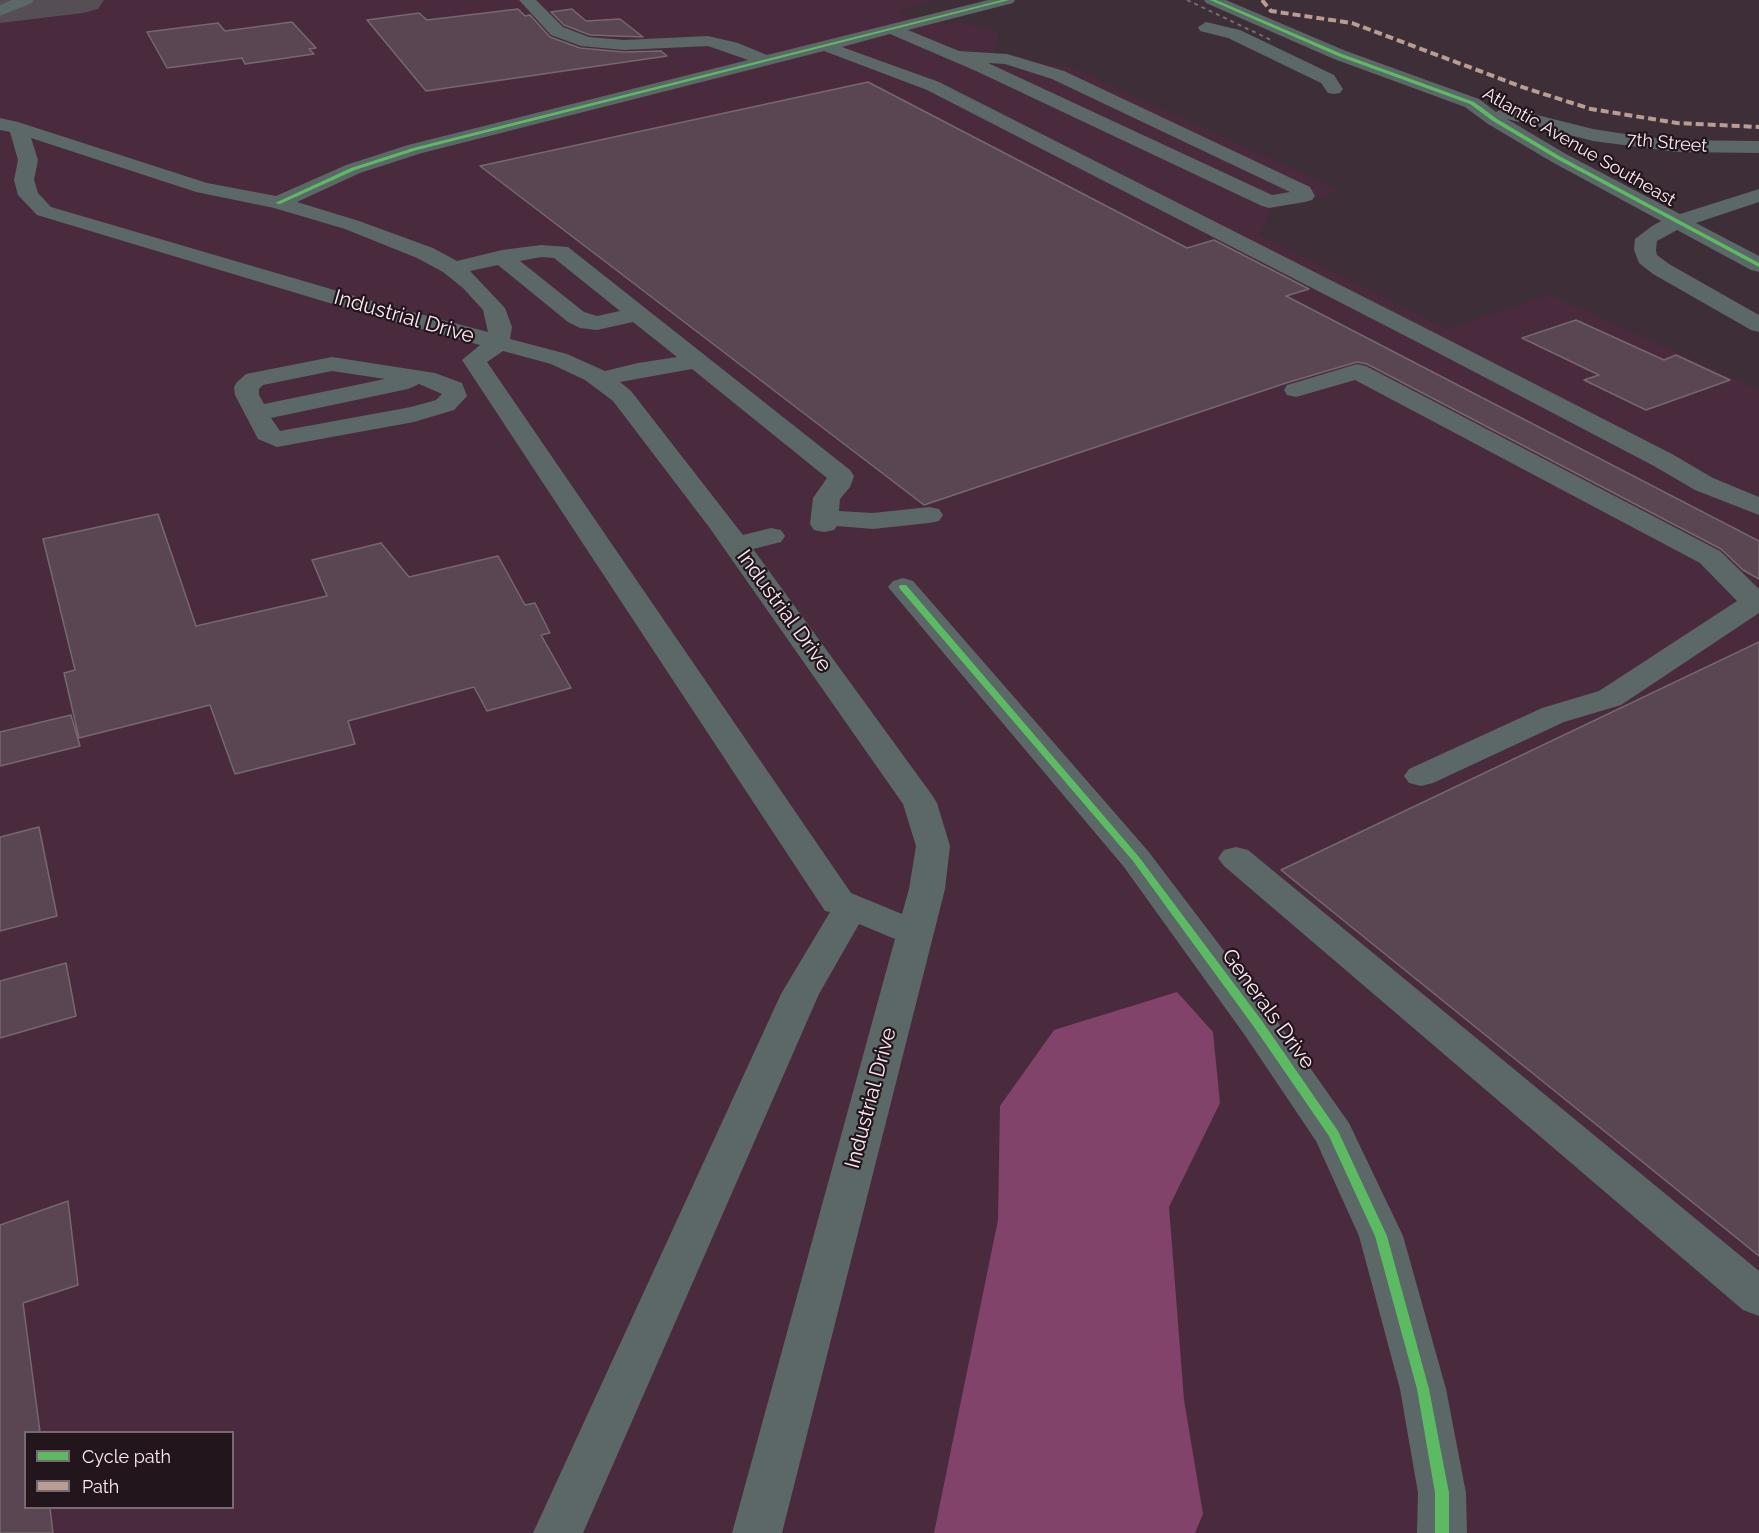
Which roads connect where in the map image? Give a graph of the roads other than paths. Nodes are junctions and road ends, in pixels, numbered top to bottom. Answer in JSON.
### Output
{"nodes":[{"id":1,"x":26,"y":0,"type":"edge"},
{"id":2,"x":527,"y":0,"type":"edge"},
{"id":3,"x":1212,"y":0,"type":"edge"},
{"id":4,"x":1011,"y":5,"type":"edge"},
{"id":5,"x":1,"y":10,"type":"edge"},
{"id":6,"x":1206,"y":27,"type":"dead end"},
{"id":7,"x":892,"y":29,"type":"junction"},
{"id":8,"x":825,"y":46,"type":"junction"},
{"id":9,"x":957,"y":56,"type":"junction"},
{"id":10,"x":766,"y":61,"type":"junction"},
{"id":11,"x":1311,"y":84,"type":"dead end"},
{"id":12,"x":1472,"y":103,"type":"junction"},
{"id":13,"x":9,"y":126,"type":"edge"},
{"id":14,"x":1759,"y":147,"type":"edge"},
{"id":15,"x":1759,"y":195,"type":"edge"},
{"id":16,"x":278,"y":203,"type":"junction"},
{"id":17,"x":1677,"y":222,"type":"junction"},
{"id":18,"x":502,"y":257,"type":"junction"},
{"id":19,"x":1759,"y":265,"type":"edge"},
{"id":20,"x":453,"y":269,"type":"junction"},
{"id":21,"x":637,"y":314,"type":"junction"},
{"id":22,"x":1759,"y":325,"type":"edge"},
{"id":23,"x":486,"y":352,"type":"junction"},
{"id":24,"x":698,"y":361,"type":"junction"},
{"id":25,"x":426,"y":378,"type":"junction"},
{"id":26,"x":601,"y":380,"type":"junction"},
{"id":27,"x":1296,"y":390,"type":"dead end"},
{"id":28,"x":257,"y":413,"type":"junction"},
{"id":29,"x":1759,"y":507,"type":"edge"},
{"id":30,"x":929,"y":515,"type":"dead end"},
{"id":31,"x":771,"y":536,"type":"dead end"},
{"id":32,"x":736,"y":545,"type":"junction"},
{"id":33,"x":903,"y":587,"type":"dead end"},
{"id":34,"x":1421,"y":776,"type":"dead end"},
{"id":35,"x":1236,"y":858,"type":"dead end"},
{"id":36,"x":850,"y":907,"type":"junction"},
{"id":37,"x":915,"y":933,"type":"junction"},
{"id":38,"x":1759,"y":1297,"type":"edge"},
{"id":39,"x":558,"y":1533,"type":"edge"},
{"id":40,"x":757,"y":1533,"type":"edge"},
{"id":41,"x":1442,"y":1533,"type":"edge"}],
"edges":[{"from":1,"to":5,"type":"street"},
{"from":2,"to":10,"type":"street"},
{"from":3,"to":12,"type":"street","name":"Atlantic Avenue Southeast"},
{"from":4,"to":7,"type":"street"},
{"from":6,"to":11,"type":"street"},
{"from":7,"to":8,"type":"street"},
{"from":7,"to":9,"type":"street"},
{"from":8,"to":10,"type":"street"},
{"from":8,"to":29,"type":"street"},
{"from":9,"to":9,"type":"street"},
{"from":10,"to":16,"type":"street"},
{"from":12,"to":14,"type":"street","name":"7th Street"},
{"from":12,"to":17,"type":"street","name":"Atlantic Avenue Southeast"},
{"from":13,"to":16,"type":"street"},
{"from":13,"to":23,"type":"street","name":"Industrial Drive"},
{"from":15,"to":17,"type":"street"},
{"from":16,"to":20,"type":"street"},
{"from":17,"to":19,"type":"street","name":"Atlantic Avenue Southeast"},
{"from":17,"to":22,"type":"street"},
{"from":18,"to":20,"type":"street"},
{"from":18,"to":21,"type":"street"},
{"from":18,"to":21,"type":"street"},
{"from":20,"to":23,"type":"street"},
{"from":21,"to":24,"type":"street"},
{"from":23,"to":25,"type":"street"},
{"from":23,"to":26,"type":"street","name":"Industrial Drive"},
{"from":23,"to":36,"type":"street"},
{"from":24,"to":26,"type":"street"},
{"from":24,"to":30,"type":"street"},
{"from":25,"to":28,"type":"street"},
{"from":25,"to":28,"type":"street"},
{"from":25,"to":28,"type":"street"},
{"from":26,"to":32,"type":"street","name":"Industrial Drive"},
{"from":27,"to":34,"type":"street"},
{"from":31,"to":32,"type":"street"},
{"from":32,"to":37,"type":"street","name":"Industrial Drive"},
{"from":33,"to":41,"type":"street","name":"Generals Drive"},
{"from":35,"to":38,"type":"street"},
{"from":36,"to":37,"type":"street"},
{"from":36,"to":39,"type":"street"},
{"from":37,"to":40,"type":"street","name":"Industrial Drive"}]}
